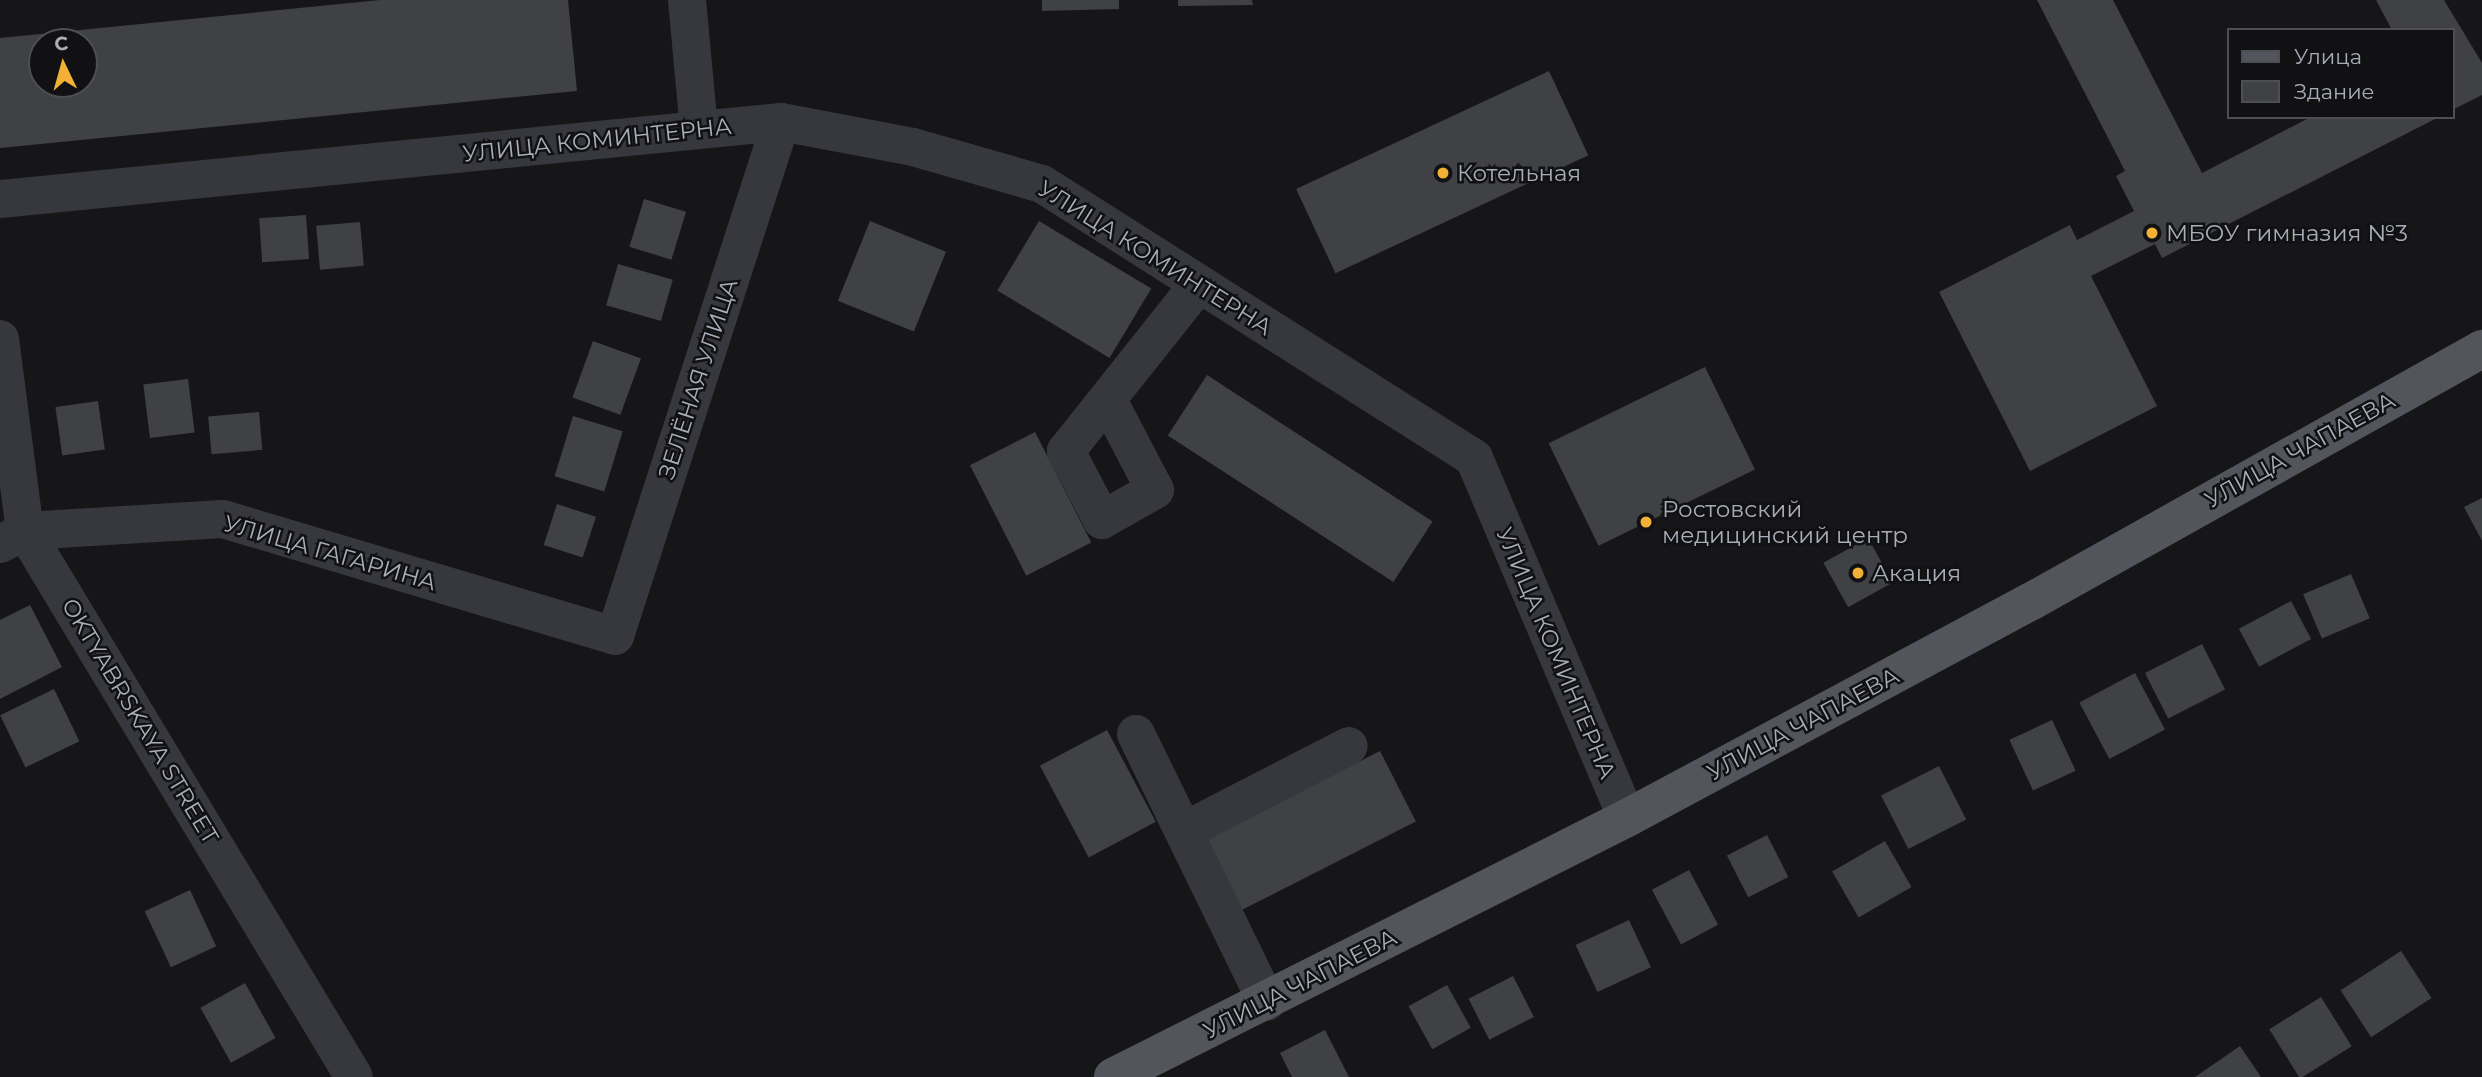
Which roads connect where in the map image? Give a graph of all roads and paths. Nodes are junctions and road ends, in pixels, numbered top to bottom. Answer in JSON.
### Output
{"nodes":[{"id":1,"x":687,"y":0,"type":"edge"},
{"id":2,"x":781,"y":122,"type":"junction"},
{"id":3,"x":699,"y":129,"type":"junction"},
{"id":4,"x":0,"y":199,"type":"edge"},
{"id":5,"x":1198,"y":285,"type":"junction"},
{"id":6,"x":0,"y":339,"type":"edge"},
{"id":7,"x":2482,"y":349,"type":"edge"},
{"id":8,"x":1109,"y":402,"type":"dead end"},
{"id":9,"x":12,"y":537,"type":"edge"},
{"id":10,"x":615,"y":636,"type":"joint"},
{"id":11,"x":1136,"y":733,"type":"dead end"},
{"id":12,"x":1349,"y":746,"type":"dead end"},
{"id":13,"x":1627,"y":818,"type":"junction"},
{"id":14,"x":1186,"y":830,"type":"junction"},
{"id":15,"x":1267,"y":1002,"type":"junction"},
{"id":16,"x":354,"y":1077,"type":"edge"},
{"id":17,"x":1113,"y":1077,"type":"edge"}],
"edges":[{"from":1,"to":3,"type":"street"},
{"from":2,"to":3,"type":"street","name":"УЛИЦА КОМИНТЕРНА"},
{"from":2,"to":5,"type":"street","name":"УЛИЦА КОМИНТЕРНА"},
{"from":2,"to":10,"type":"street","name":"ЗЕЛЁНАЯ УЛИЦА"},
{"from":3,"to":4,"type":"street","name":"УЛИЦА КОМИНТЕРНА"},
{"from":5,"to":8,"type":"street"},
{"from":5,"to":13,"type":"street","name":"УЛИЦА КОМИНТЕРНА"},
{"from":6,"to":9,"type":"street","name":"OKTYABRSKAYA STREET"},
{"from":7,"to":13,"type":"main road","name":"УЛИЦА ЧАПАЕВА"},
{"from":9,"to":10,"type":"street","name":"УЛИЦА ГАГАРИНА"},
{"from":9,"to":16,"type":"street","name":"OKTYABRSKAYA STREET"},
{"from":11,"to":14,"type":"street"},
{"from":12,"to":14,"type":"street"},
{"from":13,"to":15,"type":"main road","name":"УЛИЦА ЧАПАЕВА"},
{"from":14,"to":15,"type":"street"},
{"from":15,"to":17,"type":"main road","name":"УЛИЦА ЧАПАЕВА"}]}
